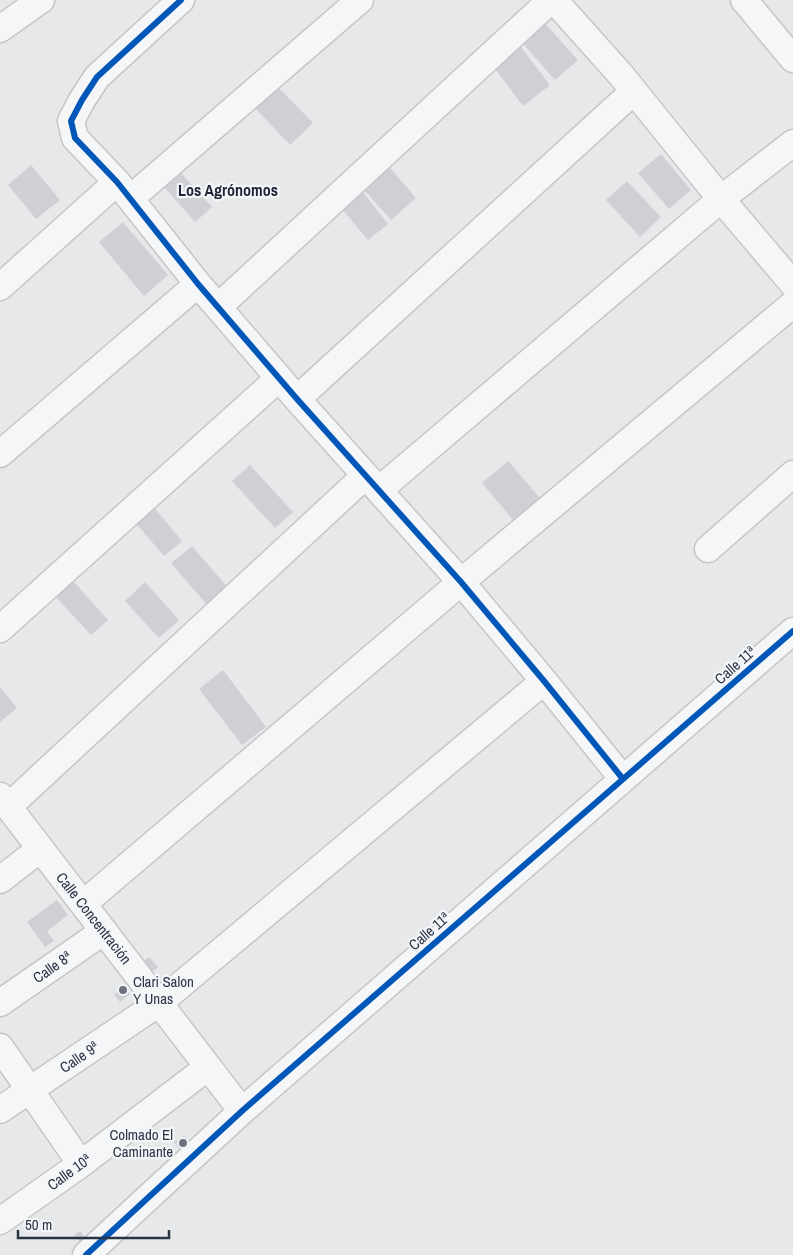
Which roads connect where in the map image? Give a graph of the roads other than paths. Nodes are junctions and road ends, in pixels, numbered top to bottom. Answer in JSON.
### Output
{"nodes":[{"id":1,"x":41,"y":0,"type":"edge"},
{"id":2,"x":181,"y":0,"type":"edge"},
{"id":3,"x":360,"y":0,"type":"edge"},
{"id":4,"x":552,"y":0,"type":"edge"},
{"id":5,"x":744,"y":0,"type":"edge"},
{"id":6,"x":0,"y":29,"type":"edge"},
{"id":7,"x":793,"y":59,"type":"edge"},
{"id":8,"x":634,"y":90,"type":"junction"},
{"id":9,"x":793,"y":143,"type":"edge"},
{"id":10,"x":124,"y":190,"type":"junction"},
{"id":11,"x":720,"y":198,"type":"junction"},
{"id":12,"x":198,"y":284,"type":"junction"},
{"id":13,"x":793,"y":284,"type":"edge"},
{"id":14,"x":0,"y":287,"type":"edge"},
{"id":15,"x":793,"y":304,"type":"edge"},
{"id":16,"x":218,"y":307,"type":"junction"},
{"id":17,"x":279,"y":378,"type":"junction"},
{"id":18,"x":297,"y":399,"type":"junction"},
{"id":19,"x":0,"y":454,"type":"edge"},
{"id":20,"x":793,"y":474,"type":"edge"},
{"id":21,"x":372,"y":483,"type":"junction"},
{"id":22,"x":708,"y":549,"type":"dead end"},
{"id":23,"x":461,"y":582,"type":"junction"},
{"id":24,"x":0,"y":629,"type":"edge"},
{"id":25,"x":793,"y":630,"type":"edge"},
{"id":26,"x":544,"y":681,"type":"junction"},
{"id":27,"x":623,"y":779,"type":"junction"},
{"id":28,"x":4,"y":802,"type":"edge"},
{"id":29,"x":40,"y":849,"type":"junction"},
{"id":30,"x":0,"y":880,"type":"edge"},
{"id":31,"x":83,"y":904,"type":"junction"},
{"id":32,"x":104,"y":931,"type":"junction"},
{"id":33,"x":0,"y":1003,"type":"edge"},
{"id":34,"x":159,"y":1003,"type":"junction"},
{"id":35,"x":0,"y":1047,"type":"edge"},
{"id":36,"x":208,"y":1067,"type":"junction"},
{"id":37,"x":30,"y":1090,"type":"junction"},
{"id":38,"x":0,"y":1110,"type":"edge"},
{"id":39,"x":242,"y":1111,"type":"junction"},
{"id":40,"x":81,"y":1164,"type":"junction"},
{"id":41,"x":0,"y":1221,"type":"edge"},
{"id":42,"x":86,"y":1255,"type":"edge"}],
"edges":[{"from":1,"to":6,"type":"street"},
{"from":2,"to":10,"type":"street"},
{"from":3,"to":10,"type":"street"},
{"from":4,"to":8,"type":"street"},
{"from":4,"to":16,"type":"street"},
{"from":5,"to":7,"type":"street"},
{"from":8,"to":11,"type":"street"},
{"from":8,"to":18,"type":"street"},
{"from":9,"to":11,"type":"street"},
{"from":10,"to":12,"type":"street"},
{"from":10,"to":14,"type":"street"},
{"from":11,"to":13,"type":"street"},
{"from":11,"to":21,"type":"street"},
{"from":12,"to":16,"type":"street"},
{"from":12,"to":19,"type":"street"},
{"from":15,"to":23,"type":"street"},
{"from":16,"to":17,"type":"street"},
{"from":17,"to":18,"type":"street"},
{"from":17,"to":24,"type":"street"},
{"from":18,"to":21,"type":"street"},
{"from":20,"to":22,"type":"street"},
{"from":21,"to":23,"type":"street"},
{"from":21,"to":28,"type":"street"},
{"from":23,"to":26,"type":"street"},
{"from":23,"to":31,"type":"street"},
{"from":25,"to":27,"type":"street","name":"Calle 11ª"},
{"from":26,"to":27,"type":"street"},
{"from":26,"to":34,"type":"street","name":"Calle 9ª"},
{"from":27,"to":39,"type":"street","name":"Calle 11ª"},
{"from":28,"to":29,"type":"street","name":"Calle Concentración"},
{"from":29,"to":30,"type":"street"},
{"from":29,"to":31,"type":"street","name":"Calle Concentración"},
{"from":31,"to":32,"type":"street","name":"Calle Concentración"},
{"from":32,"to":33,"type":"street","name":"Calle 8ª"},
{"from":32,"to":34,"type":"street","name":"Calle Concentración"},
{"from":34,"to":36,"type":"street","name":"Calle Concentración"},
{"from":34,"to":37,"type":"street","name":"Calle 9ª"},
{"from":35,"to":37,"type":"street"},
{"from":36,"to":39,"type":"street","name":"Calle Concentración"},
{"from":36,"to":40,"type":"street","name":"Calle 10ª"},
{"from":37,"to":38,"type":"street","name":"Calle 9ª"},
{"from":37,"to":40,"type":"street"},
{"from":39,"to":42,"type":"street","name":"Calle 11ª"},
{"from":40,"to":41,"type":"street","name":"Calle 10ª"}]}
